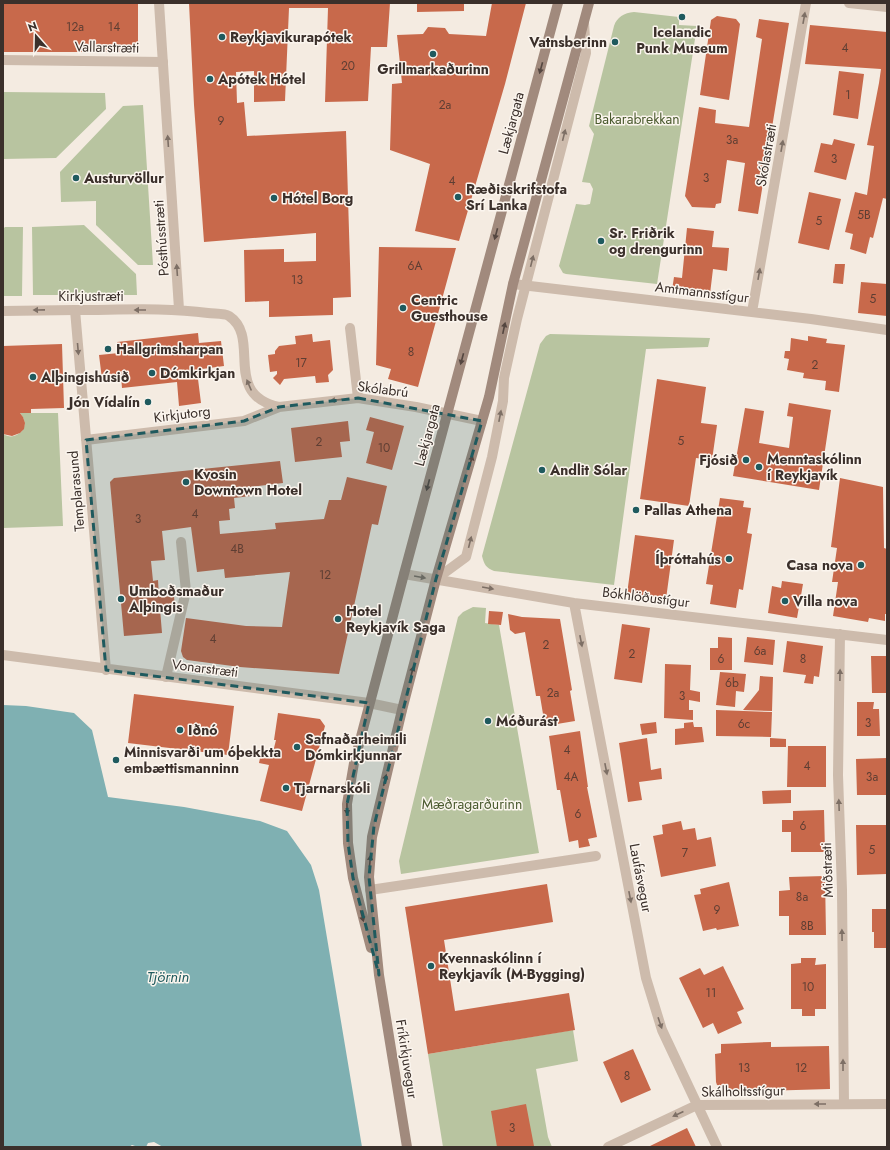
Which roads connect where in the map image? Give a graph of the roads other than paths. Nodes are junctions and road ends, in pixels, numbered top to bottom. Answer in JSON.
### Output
{"nodes":[{"id":1,"x":159,"y":3,"type":"edge"},
{"id":2,"x":558,"y":3,"type":"edge"},
{"id":3,"x":589,"y":3,"type":"edge"},
{"id":4,"x":806,"y":3,"type":"edge"},
{"id":5,"x":849,"y":3,"type":"edge"},
{"id":6,"x":887,"y":7,"type":"edge"},
{"id":7,"x":584,"y":21,"type":"junction"},
{"id":8,"x":3,"y":60,"type":"edge"},
{"id":9,"x":163,"y":62,"type":"junction"},
{"id":10,"x":513,"y":284,"type":"junction"},
{"id":11,"x":526,"y":286,"type":"junction"},
{"id":12,"x":180,"y":309,"type":"junction"},
{"id":13,"x":75,"y":310,"type":"junction"},
{"id":14,"x":3,"y":311,"type":"edge"},
{"id":15,"x":752,"y":312,"type":"junction"},
{"id":16,"x":350,"y":328,"type":"dead end"},
{"id":17,"x":887,"y":330,"type":"edge"},
{"id":18,"x":358,"y":398,"type":"junction"},
{"id":19,"x":279,"y":406,"type":"junction"},
{"id":20,"x":447,"y":413,"type":"junction"},
{"id":21,"x":482,"y":421,"type":"junction"},
{"id":22,"x":86,"y":440,"type":"junction"},
{"id":23,"x":181,"y":542,"type":"dead end"},
{"id":24,"x":404,"y":574,"type":"junction"},
{"id":25,"x":436,"y":579,"type":"junction"},
{"id":26,"x":574,"y":603,"type":"junction"},
{"id":27,"x":840,"y":634,"type":"junction"},
{"id":28,"x":887,"y":640,"type":"edge"},
{"id":29,"x":3,"y":655,"type":"edge"},
{"id":30,"x":106,"y":670,"type":"junction"},
{"id":31,"x":166,"y":677,"type":"junction"},
{"id":32,"x":369,"y":703,"type":"junction"},
{"id":33,"x":402,"y":710,"type":"junction"},
{"id":34,"x":596,"y":856,"type":"dead end"},
{"id":35,"x":353,"y":878,"type":"joint"},
{"id":36,"x":370,"y":890,"type":"junction"},
{"id":37,"x":379,"y":975,"type":"junction"},
{"id":38,"x":844,"y":1104,"type":"junction"},
{"id":39,"x":887,"y":1104,"type":"edge"},
{"id":40,"x":697,"y":1105,"type":"junction"},
{"id":41,"x":407,"y":1147,"type":"edge"},
{"id":42,"x":608,"y":1147,"type":"edge"},
{"id":43,"x":717,"y":1147,"type":"edge"}],
"edges":[{"from":1,"to":9,"type":"street","name":"Pósthússtræti"},
{"from":2,"to":20,"type":"main road","name":"Lækjargata","one_way":true},
{"from":3,"to":7,"type":"main road"},
{"from":15,"to":4,"type":"street","name":"Skólastræti","one_way":true},
{"from":5,"to":6,"type":"street"},
{"from":7,"to":10,"type":"main road"},
{"from":11,"to":7,"type":"street","one_way":true},
{"from":8,"to":9,"type":"street","name":"Vallarstræti"},
{"from":12,"to":9,"type":"street","name":"Pósthússtræti","one_way":true},
{"from":10,"to":11,"type":"street","name":"Amtmannsstígur"},
{"from":21,"to":10,"type":"main road","one_way":true},
{"from":11,"to":15,"type":"street","name":"Amtmannsstígur"},
{"from":25,"to":11,"type":"street","one_way":true},
{"from":12,"to":13,"type":"street","name":"Kirkjustræti","one_way":true},
{"from":19,"to":12,"type":"street","one_way":true},
{"from":13,"to":14,"type":"street","name":"Kirkjustræti","one_way":true},
{"from":13,"to":22,"type":"street","name":"Templarasund","one_way":true},
{"from":15,"to":17,"type":"street","name":"Amtmannsstígur"},
{"from":16,"to":18,"type":"street"},
{"from":18,"to":19,"type":"street","name":"Skólabrú","one_way":true},
{"from":18,"to":20,"type":"street","name":"Skólabrú"},
{"from":19,"to":22,"type":"street","name":"Kirkjutorg"},
{"from":20,"to":21,"type":"street","name":"Skólabrú"},
{"from":20,"to":24,"type":"main road","name":"Lækjargata","one_way":true},
{"from":25,"to":21,"type":"main road","one_way":true},
{"from":22,"to":30,"type":"street","name":"Templarasund"},
{"from":23,"to":31,"type":"street"},
{"from":24,"to":25,"type":"street","name":"Bókhlöðustígur","one_way":true},
{"from":24,"to":32,"type":"main road","name":"Lækjargata"},
{"from":25,"to":26,"type":"street","name":"Bókhlöðustígur","one_way":true},
{"from":33,"to":25,"type":"main road","one_way":true},
{"from":26,"to":27,"type":"street","name":"Bókhlöðustígur"},
{"from":26,"to":40,"type":"street","name":"Laufásvegur","one_way":true},
{"from":27,"to":28,"type":"street","name":"Bókhlöðustígur"},
{"from":38,"to":27,"type":"street","name":"Miðstræti","one_way":true},
{"from":29,"to":30,"type":"street","name":"Vonarstræti"},
{"from":30,"to":31,"type":"street","name":"Vonarstræti"},
{"from":31,"to":32,"type":"street","name":"Vonarstræti"},
{"from":32,"to":33,"type":"street","name":"Vonarstræti"},
{"from":32,"to":35,"type":"main road","name":"Lækjargata","one_way":true},
{"from":36,"to":33,"type":"main road","name":"Fríkirkjuvegur","one_way":true},
{"from":34,"to":36,"type":"street"},
{"from":35,"to":37,"type":"main road","name":"Fríkirkjuvegur","one_way":true},
{"from":36,"to":37,"type":"main road","name":"Fríkirkjuvegur"},
{"from":37,"to":41,"type":"main road","name":"Fríkirkjuvegur"},
{"from":38,"to":39,"type":"street","name":"Skálholtsstígur"},
{"from":38,"to":40,"type":"street","name":"Skálholtsstígur","one_way":true},
{"from":40,"to":42,"type":"street","name":"Skálholtsstígur","one_way":true},
{"from":40,"to":43,"type":"street","name":"Laufásvegur"}]}
